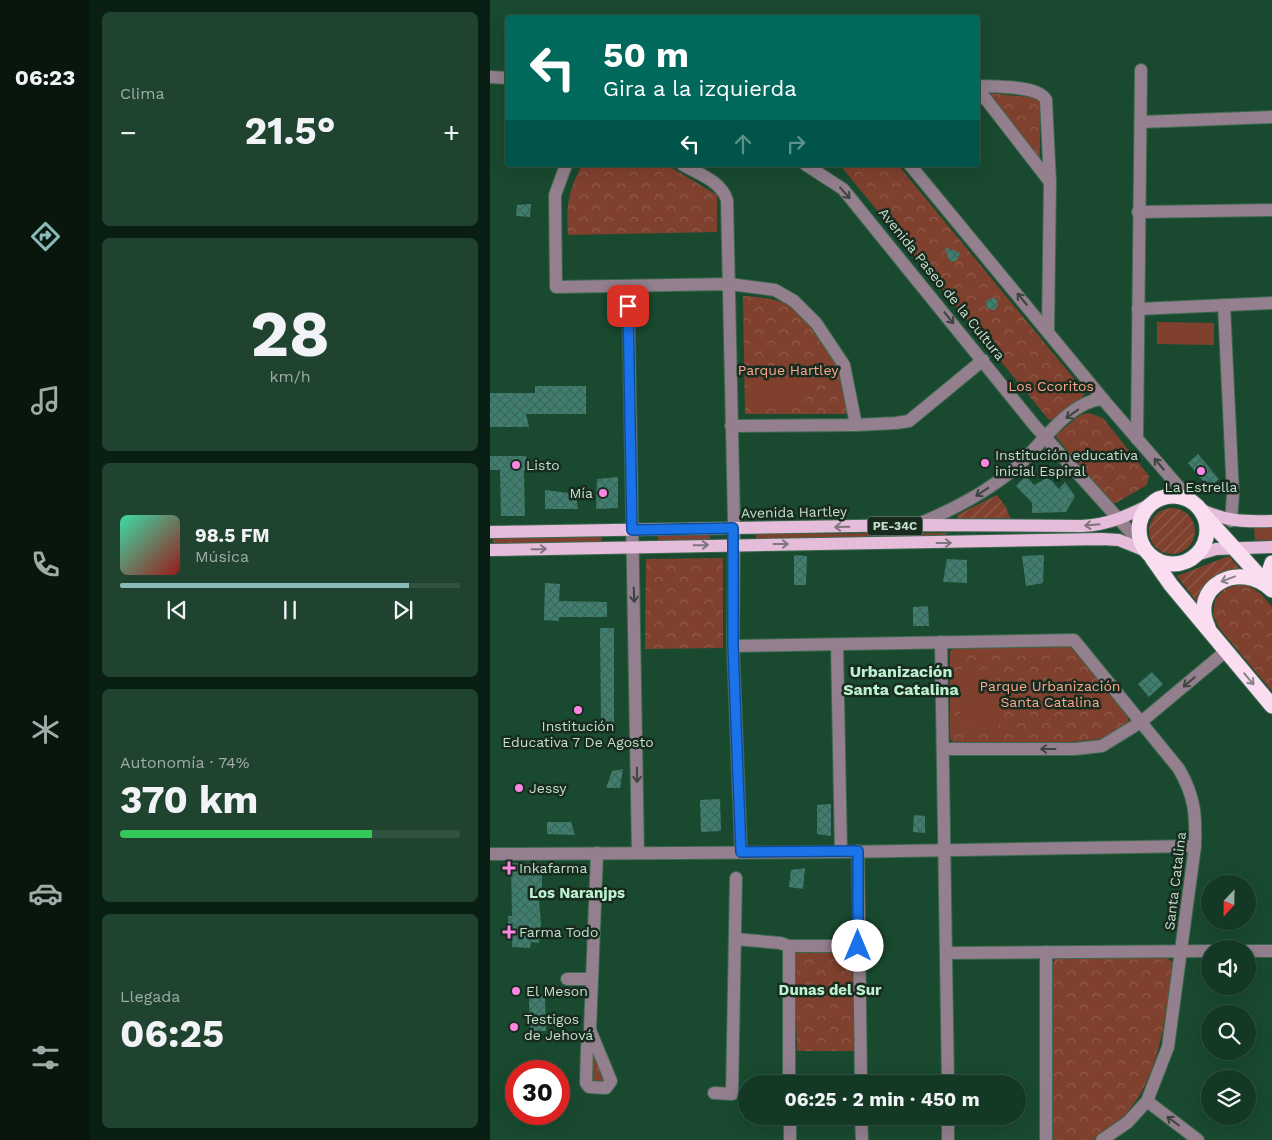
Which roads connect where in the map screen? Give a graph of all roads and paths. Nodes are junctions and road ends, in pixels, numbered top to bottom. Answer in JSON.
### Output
{"nodes":[{"id":1,"x":1141,"y":70,"type":"dead end"},
{"id":2,"x":490,"y":77,"type":"edge"},
{"id":3,"x":505,"y":78,"type":"edge"},
{"id":4,"x":980,"y":88,"type":"edge"},
{"id":5,"x":980,"y":91,"type":"edge"},
{"id":6,"x":1272,"y":117,"type":"edge"},
{"id":7,"x":1142,"y":122,"type":"junction"},
{"id":8,"x":565,"y":167,"type":"edge"},
{"id":9,"x":686,"y":167,"type":"edge"},
{"id":10,"x":809,"y":167,"type":"edge"},
{"id":11,"x":912,"y":167,"type":"edge"},
{"id":12,"x":1050,"y":182,"type":"junction"},
{"id":13,"x":1272,"y":210,"type":"edge"},
{"id":14,"x":1138,"y":212,"type":"junction"},
{"id":15,"x":728,"y":284,"type":"junction"},
{"id":16,"x":628,"y":287,"type":"junction"},
{"id":17,"x":1272,"y":303,"type":"edge"},
{"id":18,"x":1224,"y":305,"type":"junction"},
{"id":19,"x":1138,"y":309,"type":"junction"},
{"id":20,"x":1048,"y":330,"type":"junction"},
{"id":21,"x":983,"y":360,"type":"junction"},
{"id":22,"x":1103,"y":399,"type":"junction"},
{"id":23,"x":856,"y":425,"type":"junction"},
{"id":24,"x":730,"y":426,"type":"junction"},
{"id":25,"x":1045,"y":437,"type":"junction"},
{"id":26,"x":1137,"y":439,"type":"junction"},
{"id":27,"x":1153,"y":503,"type":"junction"},
{"id":28,"x":1197,"y":507,"type":"junction"},
{"id":29,"x":1120,"y":520,"type":"junction"},
{"id":30,"x":1231,"y":521,"type":"junction"},
{"id":31,"x":1272,"y":521,"type":"edge"},
{"id":32,"x":916,"y":525,"type":"junction"},
{"id":33,"x":733,"y":528,"type":"junction"},
{"id":34,"x":632,"y":530,"type":"junction"},
{"id":35,"x":490,"y":532,"type":"edge"},
{"id":36,"x":733,"y":545,"type":"junction"},
{"id":37,"x":632,"y":546,"type":"junction"},
{"id":38,"x":1272,"y":547,"type":"edge"},
{"id":39,"x":1234,"y":548,"type":"junction"},
{"id":40,"x":490,"y":550,"type":"edge"},
{"id":41,"x":1146,"y":550,"type":"junction"},
{"id":42,"x":1196,"y":555,"type":"junction"},
{"id":43,"x":1272,"y":563,"type":"edge"},
{"id":44,"x":1272,"y":585,"type":"edge"},
{"id":45,"x":1272,"y":590,"type":"edge"},
{"id":46,"x":1211,"y":633,"type":"junction"},
{"id":47,"x":941,"y":642,"type":"junction"},
{"id":48,"x":837,"y":645,"type":"junction"},
{"id":49,"x":733,"y":646,"type":"junction"},
{"id":50,"x":1226,"y":651,"type":"junction"},
{"id":51,"x":1272,"y":706,"type":"edge"},
{"id":52,"x":1141,"y":722,"type":"junction"},
{"id":53,"x":944,"y":750,"type":"junction"},
{"id":54,"x":1196,"y":846,"type":"junction"},
{"id":55,"x":946,"y":850,"type":"junction"},
{"id":56,"x":858,"y":851,"type":"junction"},
{"id":57,"x":638,"y":852,"type":"junction"},
{"id":58,"x":741,"y":852,"type":"junction"},
{"id":59,"x":841,"y":852,"type":"junction"},
{"id":60,"x":596,"y":853,"type":"junction"},
{"id":61,"x":490,"y":854,"type":"edge"},
{"id":62,"x":736,"y":878,"type":"dead end"},
{"id":63,"x":735,"y":940,"type":"junction"},
{"id":64,"x":789,"y":946,"type":"junction"},
{"id":65,"x":858,"y":946,"type":"junction"},
{"id":66,"x":1181,"y":951,"type":"junction"},
{"id":67,"x":1201,"y":951,"type":"edge"},
{"id":68,"x":1256,"y":951,"type":"edge"},
{"id":69,"x":1272,"y":951,"type":"edge"},
{"id":70,"x":1046,"y":952,"type":"junction"},
{"id":71,"x":948,"y":953,"type":"junction"},
{"id":72,"x":567,"y":979,"type":"dead end"},
{"id":73,"x":592,"y":979,"type":"junction"},
{"id":74,"x":590,"y":1030,"type":"dead end"},
{"id":75,"x":789,"y":1075,"type":"edge"},
{"id":76,"x":861,"y":1075,"type":"edge"},
{"id":77,"x":948,"y":1075,"type":"edge"},
{"id":78,"x":714,"y":1092,"type":"dead end"},
{"id":79,"x":1147,"y":1101,"type":"junction"},
{"id":80,"x":790,"y":1125,"type":"edge"},
{"id":81,"x":861,"y":1125,"type":"edge"},
{"id":82,"x":948,"y":1125,"type":"edge"},
{"id":83,"x":790,"y":1140,"type":"edge"},
{"id":84,"x":862,"y":1140,"type":"edge"},
{"id":85,"x":948,"y":1140,"type":"edge"},
{"id":86,"x":1046,"y":1140,"type":"edge"},
{"id":87,"x":1102,"y":1140,"type":"edge"},
{"id":88,"x":1198,"y":1140,"type":"edge"}],
"edges":[{"from":1,"to":7,"type":"street"},
{"from":2,"to":3,"type":"street"},
{"from":4,"to":12,"type":"street"},
{"from":5,"to":12,"type":"street"},
{"from":6,"to":7,"type":"street"},
{"from":7,"to":14,"type":"street"},
{"from":8,"to":16,"type":"street"},
{"from":9,"to":15,"type":"street"},
{"from":10,"to":21,"type":"street","name":"Avenida Paseo de la Cultura","one_way":true},
{"from":20,"to":11,"type":"street","one_way":true},
{"from":12,"to":20,"type":"street"},
{"from":13,"to":14,"type":"street"},
{"from":14,"to":19,"type":"street"},
{"from":15,"to":16,"type":"street"},
{"from":15,"to":23,"type":"street"},
{"from":15,"to":24,"type":"street"},
{"from":16,"to":34,"type":"street"},
{"from":17,"to":18,"type":"street"},
{"from":18,"to":19,"type":"street"},
{"from":18,"to":30,"type":"street"},
{"from":19,"to":26,"type":"street"},
{"from":20,"to":22,"type":"street"},
{"from":21,"to":23,"type":"street"},
{"from":21,"to":25,"type":"street","name":"Avenida Paseo de la Cultura"},
{"from":22,"to":25,"type":"street","one_way":true},
{"from":22,"to":26,"type":"street"},
{"from":23,"to":24,"type":"street"},
{"from":24,"to":33,"type":"street"},
{"from":25,"to":29,"type":"street","name":"Avenida Paseo de la Cultura"},
{"from":25,"to":32,"type":"street","one_way":true},
{"from":28,"to":26,"type":"street","one_way":true},
{"from":27,"to":28,"type":"highway","number":"PE-34C"},
{"from":27,"to":29,"type":"main road","name":"Avenida Hartley","number":"PE-34C"},
{"from":27,"to":41,"type":"highway"},
{"from":28,"to":30,"type":"main road"},
{"from":28,"to":39,"type":"highway"},
{"from":28,"to":42,"type":"highway"},
{"from":29,"to":32,"type":"main road","name":"Avenida Hartley","number":"PE-34C","one_way":true},
{"from":29,"to":41,"type":"street","name":"Avenida Paseo de la Cultura"},
{"from":30,"to":31,"type":"main road"},
{"from":32,"to":33,"type":"main road","name":"Avenida Hartley","number":"PE-34C","one_way":true},
{"from":33,"to":34,"type":"main road","name":"Avenida Hartley","number":"PE-34C"},
{"from":33,"to":36,"type":"street"},
{"from":34,"to":35,"type":"main road","name":"Avenida Hartley","number":"PE-34C"},
{"from":34,"to":37,"type":"street"},
{"from":37,"to":36,"type":"main road","number":"PE-34C","one_way":true},
{"from":36,"to":41,"type":"main road","number":"PE-34C","one_way":true},
{"from":36,"to":49,"type":"street"},
{"from":40,"to":37,"type":"main road","number":"PE-34C","one_way":true},
{"from":37,"to":57,"type":"street","one_way":true},
{"from":38,"to":39,"type":"main road"},
{"from":39,"to":42,"type":"main road"},
{"from":39,"to":45,"type":"highway"},
{"from":41,"to":42,"type":"highway","number":"PE-34C"},
{"from":41,"to":46,"type":"highway","name":"Avenida Paseo de la Cultura"},
{"from":43,"to":44,"type":"highway"},
{"from":45,"to":46,"type":"highway","one_way":true},
{"from":46,"to":50,"type":"highway","name":"Avenida Paseo de la Cultura"},
{"from":47,"to":48,"type":"street"},
{"from":47,"to":52,"type":"street","name":"Santa Catalina"},
{"from":47,"to":53,"type":"street"},
{"from":48,"to":49,"type":"street"},
{"from":48,"to":59,"type":"street"},
{"from":49,"to":58,"type":"street"},
{"from":50,"to":51,"type":"highway","name":"Avenida Paseo de la Cultura","one_way":true},
{"from":50,"to":52,"type":"street","one_way":true},
{"from":52,"to":53,"type":"street","one_way":true},
{"from":52,"to":54,"type":"street","name":"Santa Catalina"},
{"from":53,"to":55,"type":"street"},
{"from":54,"to":55,"type":"street"},
{"from":54,"to":66,"type":"street","name":"Santa Catalina"},
{"from":55,"to":56,"type":"street"},
{"from":55,"to":71,"type":"street"},
{"from":56,"to":59,"type":"street"},
{"from":56,"to":65,"type":"street"},
{"from":57,"to":58,"type":"street"},
{"from":57,"to":60,"type":"street"},
{"from":58,"to":59,"type":"street"},
{"from":60,"to":61,"type":"street"},
{"from":60,"to":73,"type":"street"},
{"from":62,"to":63,"type":"street"},
{"from":63,"to":64,"type":"street"},
{"from":63,"to":78,"type":"street"},
{"from":64,"to":65,"type":"street"},
{"from":64,"to":75,"type":"street"},
{"from":65,"to":76,"type":"street"},
{"from":66,"to":67,"type":"street"},
{"from":66,"to":70,"type":"street"},
{"from":66,"to":79,"type":"street","name":"Santa Catalina"},
{"from":68,"to":69,"type":"street"},
{"from":70,"to":71,"type":"street"},
{"from":70,"to":86,"type":"street"},
{"from":71,"to":77,"type":"street"},
{"from":72,"to":73,"type":"street"},
{"from":73,"to":74,"type":"street"},
{"from":79,"to":87,"type":"street","name":"Santa Catalina"},
{"from":88,"to":79,"type":"street","one_way":true},
{"from":80,"to":83,"type":"street"},
{"from":81,"to":84,"type":"street"},
{"from":82,"to":85,"type":"street"}]}
